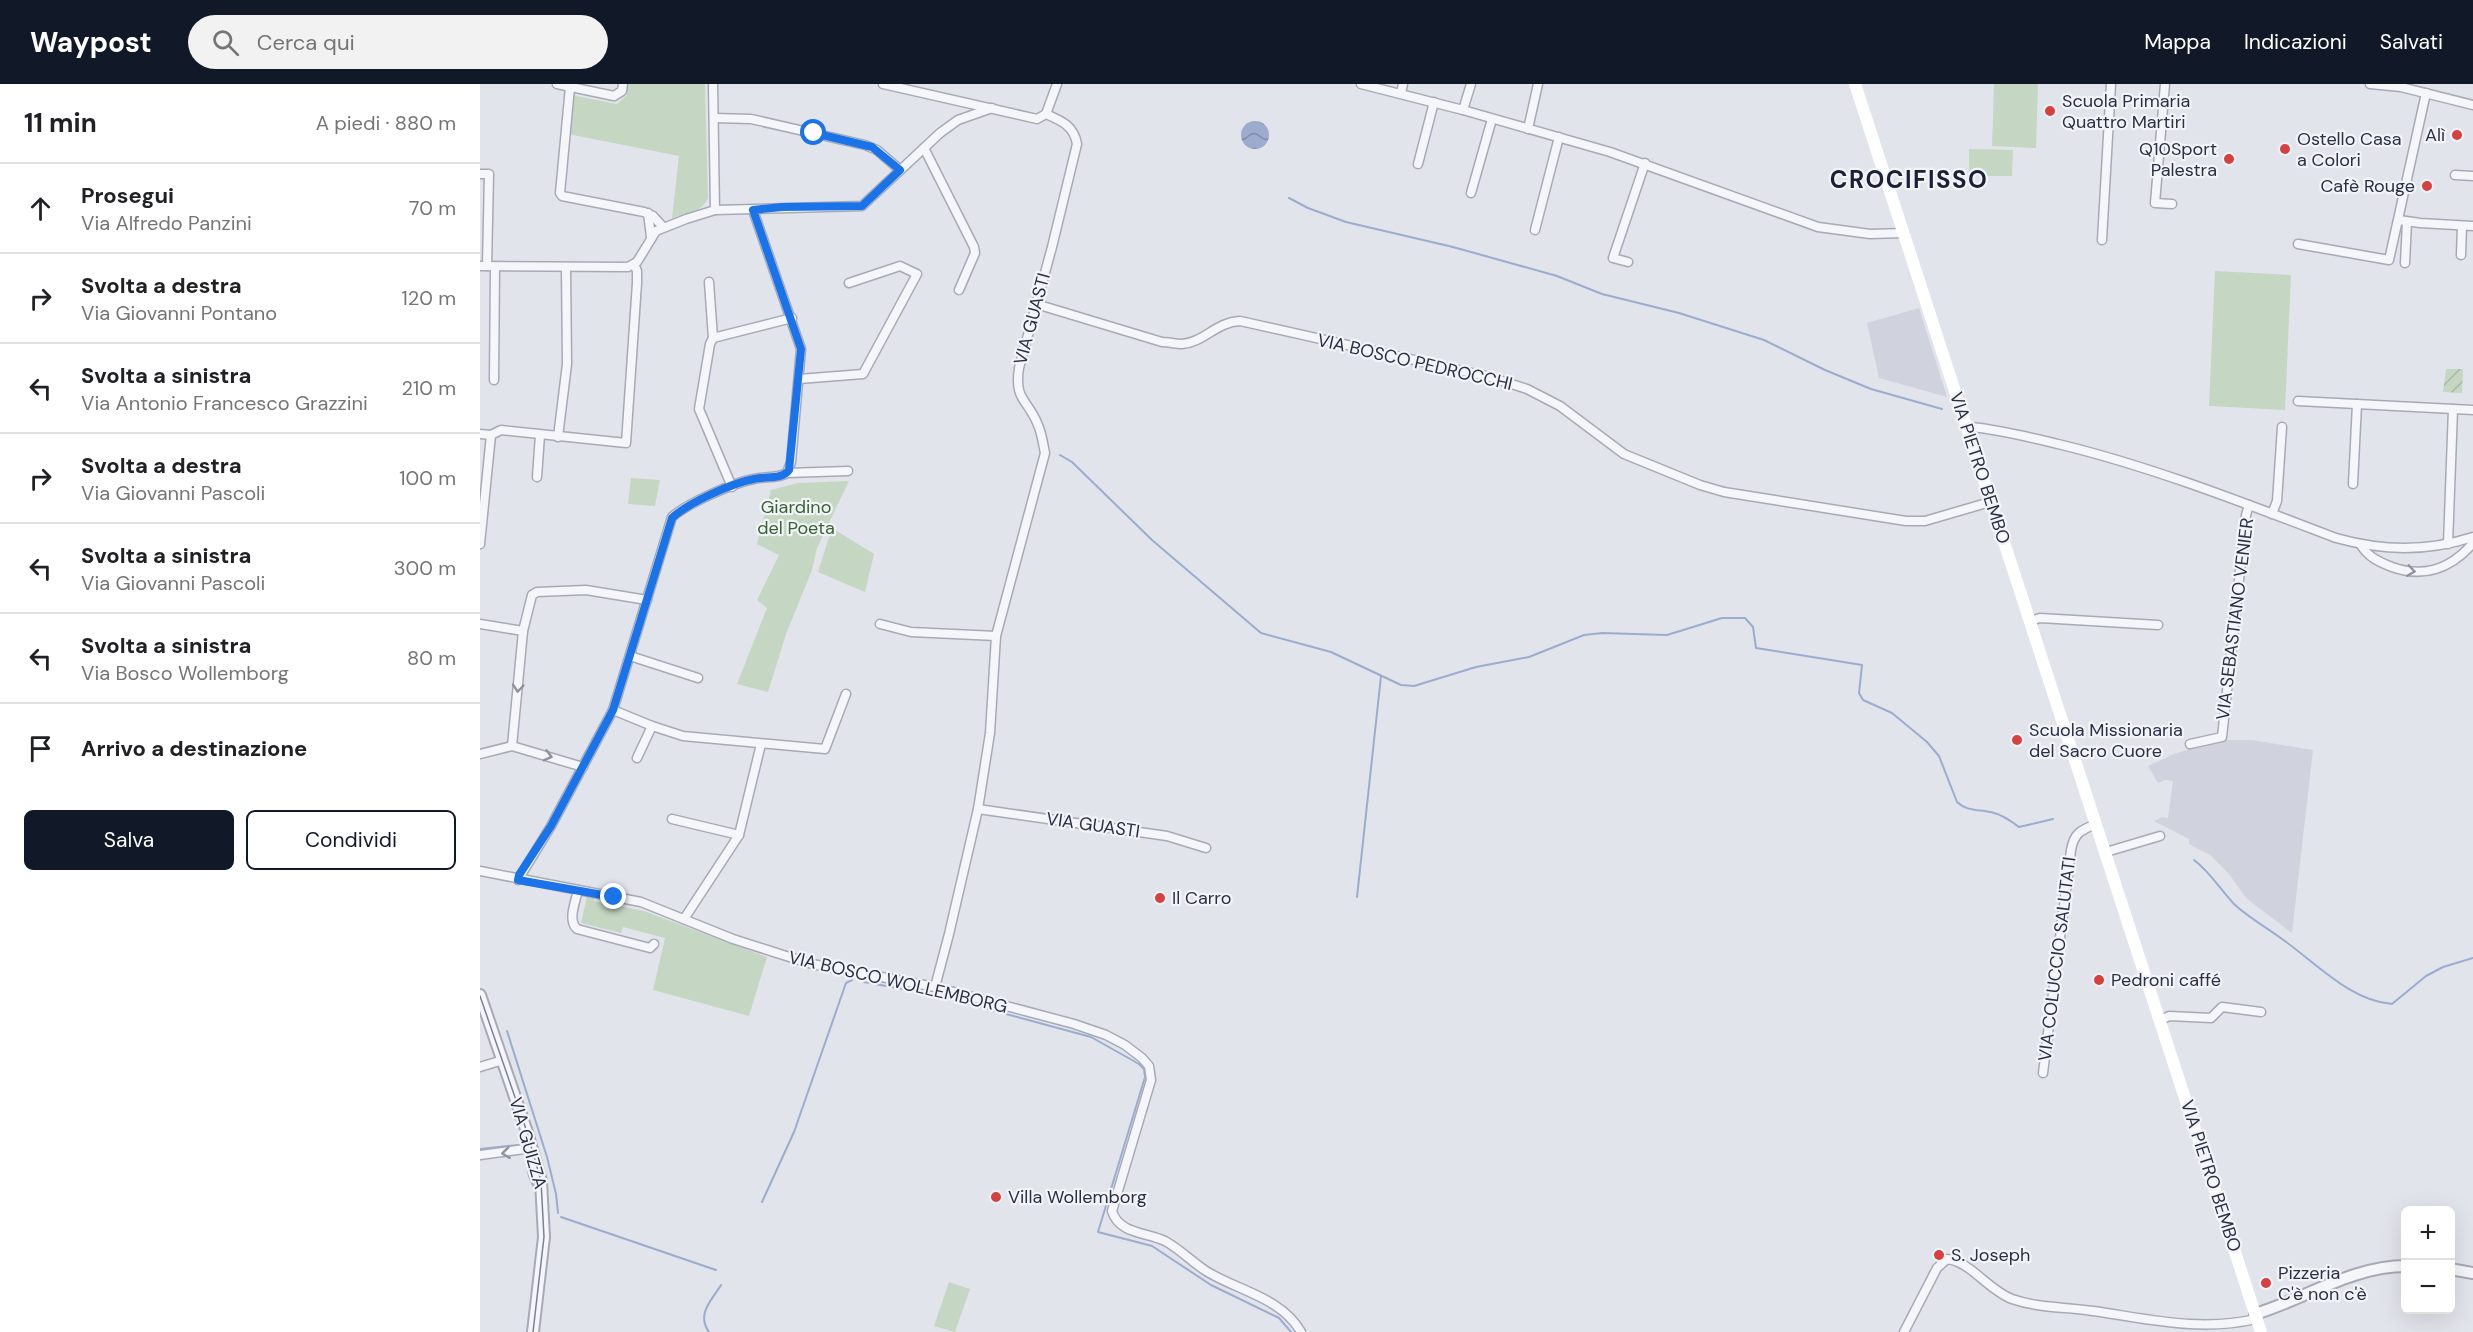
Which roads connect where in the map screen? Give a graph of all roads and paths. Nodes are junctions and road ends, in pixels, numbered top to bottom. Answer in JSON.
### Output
{"nodes":[{"id":1,"x":557,"y":84,"type":"edge"},
{"id":2,"x":623,"y":84,"type":"edge"},
{"id":3,"x":713,"y":84,"type":"edge"},
{"id":4,"x":883,"y":84,"type":"edge"},
{"id":5,"x":1057,"y":84,"type":"edge"},
{"id":6,"x":1361,"y":84,"type":"edge"},
{"id":7,"x":1472,"y":84,"type":"edge"},
{"id":8,"x":1538,"y":84,"type":"edge"},
{"id":9,"x":1855,"y":84,"type":"edge"},
{"id":10,"x":2111,"y":84,"type":"edge"},
{"id":11,"x":2165,"y":84,"type":"edge"},
{"id":12,"x":2370,"y":84,"type":"edge"},
{"id":13,"x":570,"y":87,"type":"junction"},
{"id":14,"x":1402,"y":88,"type":"edge"},
{"id":15,"x":2426,"y":93,"type":"junction"},
{"id":16,"x":1434,"y":102,"type":"junction"},
{"id":17,"x":2473,"y":105,"type":"edge"},
{"id":18,"x":992,"y":108,"type":"junction"},
{"id":19,"x":1464,"y":110,"type":"junction"},
{"id":20,"x":1046,"y":114,"type":"junction"},
{"id":21,"x":714,"y":117,"type":"junction"},
{"id":22,"x":1492,"y":119,"type":"junction"},
{"id":23,"x":1528,"y":129,"type":"junction"},
{"id":24,"x":1559,"y":137,"type":"junction"},
{"id":25,"x":924,"y":148,"type":"junction"},
{"id":26,"x":1645,"y":163,"type":"junction"},
{"id":27,"x":1418,"y":164,"type":"dead end"},
{"id":28,"x":900,"y":170,"type":"junction"},
{"id":29,"x":480,"y":174,"type":"edge"},
{"id":30,"x":2455,"y":175,"type":"dead end"},
{"id":31,"x":2473,"y":177,"type":"edge"},
{"id":32,"x":1471,"y":193,"type":"dead end"},
{"id":33,"x":2172,"y":204,"type":"dead end"},
{"id":34,"x":715,"y":210,"type":"junction"},
{"id":35,"x":753,"y":210,"type":"junction"},
{"id":36,"x":648,"y":213,"type":"junction"},
{"id":37,"x":2403,"y":221,"type":"junction"},
{"id":38,"x":2462,"y":226,"type":"junction"},
{"id":39,"x":2473,"y":226,"type":"edge"},
{"id":40,"x":663,"y":227,"type":"junction"},
{"id":41,"x":1535,"y":230,"type":"dead end"},
{"id":42,"x":1904,"y":233,"type":"junction"},
{"id":43,"x":651,"y":237,"type":"junction"},
{"id":44,"x":2102,"y":240,"type":"dead end"},
{"id":45,"x":2298,"y":244,"type":"dead end"},
{"id":46,"x":2461,"y":255,"type":"dead end"},
{"id":47,"x":1628,"y":262,"type":"dead end"},
{"id":48,"x":2405,"y":263,"type":"dead end"},
{"id":49,"x":634,"y":264,"type":"junction"},
{"id":50,"x":487,"y":267,"type":"edge"},
{"id":51,"x":566,"y":268,"type":"junction"},
{"id":52,"x":709,"y":282,"type":"dead end"},
{"id":53,"x":849,"y":283,"type":"dead end"},
{"id":54,"x":959,"y":290,"type":"dead end"},
{"id":55,"x":1036,"y":304,"type":"junction"},
{"id":56,"x":792,"y":318,"type":"junction"},
{"id":57,"x":713,"y":338,"type":"junction"},
{"id":58,"x":799,"y":379,"type":"junction"},
{"id":59,"x":494,"y":380,"type":"dead end"},
{"id":60,"x":2298,"y":401,"type":"dead end"},
{"id":61,"x":2357,"y":404,"type":"junction"},
{"id":62,"x":2453,"y":409,"type":"junction"},
{"id":63,"x":2473,"y":410,"type":"edge"},
{"id":64,"x":2282,"y":427,"type":"dead end"},
{"id":65,"x":1967,"y":428,"type":"junction"},
{"id":66,"x":480,"y":434,"type":"edge"},
{"id":67,"x":491,"y":435,"type":"junction"},
{"id":68,"x":540,"y":435,"type":"junction"},
{"id":69,"x":558,"y":436,"type":"junction"},
{"id":70,"x":848,"y":471,"type":"dead end"},
{"id":71,"x":787,"y":473,"type":"junction"},
{"id":72,"x":537,"y":477,"type":"dead end"},
{"id":73,"x":2353,"y":484,"type":"dead end"},
{"id":74,"x":732,"y":487,"type":"junction"},
{"id":75,"x":1990,"y":502,"type":"junction"},
{"id":76,"x":2249,"y":505,"type":"junction"},
{"id":77,"x":2272,"y":514,"type":"junction"},
{"id":78,"x":2473,"y":537,"type":"edge"},
{"id":79,"x":2448,"y":543,"type":"junction"},
{"id":80,"x":2473,"y":543,"type":"edge"},
{"id":81,"x":480,"y":544,"type":"edge"},
{"id":82,"x":2361,"y":545,"type":"junction"},
{"id":83,"x":647,"y":600,"type":"junction"},
{"id":84,"x":2030,"y":621,"type":"junction"},
{"id":85,"x":480,"y":624,"type":"edge"},
{"id":86,"x":879,"y":624,"type":"dead end"},
{"id":87,"x":2158,"y":625,"type":"dead end"},
{"id":88,"x":523,"y":631,"type":"junction"},
{"id":89,"x":996,"y":636,"type":"junction"},
{"id":90,"x":630,"y":656,"type":"junction"},
{"id":91,"x":698,"y":678,"type":"dead end"},
{"id":92,"x":846,"y":694,"type":"dead end"},
{"id":93,"x":613,"y":710,"type":"junction"},
{"id":94,"x":652,"y":726,"type":"junction"},
{"id":95,"x":761,"y":744,"type":"junction"},
{"id":96,"x":2190,"y":744,"type":"dead end"},
{"id":97,"x":512,"y":746,"type":"junction"},
{"id":98,"x":480,"y":754,"type":"edge"},
{"id":99,"x":637,"y":758,"type":"dead end"},
{"id":100,"x":584,"y":767,"type":"junction"},
{"id":101,"x":978,"y":809,"type":"junction"},
{"id":102,"x":672,"y":819,"type":"dead end"},
{"id":103,"x":2096,"y":824,"type":"junction"},
{"id":104,"x":739,"y":835,"type":"junction"},
{"id":105,"x":2160,"y":836,"type":"dead end"},
{"id":106,"x":1206,"y":848,"type":"dead end"},
{"id":107,"x":2106,"y":852,"type":"junction"},
{"id":108,"x":480,"y":871,"type":"edge"},
{"id":109,"x":518,"y":880,"type":"junction"},
{"id":110,"x":578,"y":890,"type":"junction"},
{"id":111,"x":684,"y":919,"type":"junction"},
{"id":112,"x":654,"y":944,"type":"dead end"},
{"id":113,"x":935,"y":987,"type":"junction"},
{"id":114,"x":480,"y":996,"type":"edge"},
{"id":115,"x":480,"y":1011,"type":"edge"},
{"id":116,"x":2261,"y":1012,"type":"dead end"},
{"id":117,"x":2161,"y":1020,"type":"junction"},
{"id":118,"x":501,"y":1061,"type":"junction"},
{"id":119,"x":480,"y":1067,"type":"edge"},
{"id":120,"x":2043,"y":1073,"type":"dead end"},
{"id":121,"x":530,"y":1148,"type":"junction"},
{"id":122,"x":480,"y":1155,"type":"edge"},
{"id":123,"x":2401,"y":1266,"type":"edge"},
{"id":124,"x":2455,"y":1270,"type":"edge"},
{"id":125,"x":2473,"y":1273,"type":"edge"},
{"id":126,"x":2256,"y":1316,"type":"junction"},
{"id":127,"x":1906,"y":1331,"type":"edge"},
{"id":128,"x":531,"y":1332,"type":"edge"},
{"id":129,"x":1301,"y":1332,"type":"edge"},
{"id":130,"x":2261,"y":1332,"type":"edge"}],
"edges":[{"from":1,"to":13,"type":"street"},
{"from":2,"to":13,"type":"street"},
{"from":3,"to":21,"type":"street"},
{"from":4,"to":18,"type":"street"},
{"from":5,"to":20,"type":"street"},
{"from":6,"to":14,"type":"street"},
{"from":7,"to":19,"type":"street"},
{"from":8,"to":23,"type":"street"},
{"from":9,"to":42,"type":"main road","name":"VIA PIETRO BEMBO"},
{"from":10,"to":44,"type":"street"},
{"from":11,"to":33,"type":"street"},
{"from":12,"to":15,"type":"street"},
{"from":13,"to":36,"type":"street"},
{"from":14,"to":16,"type":"street"},
{"from":15,"to":17,"type":"street"},
{"from":15,"to":37,"type":"street"},
{"from":16,"to":19,"type":"street"},
{"from":16,"to":27,"type":"street"},
{"from":18,"to":20,"type":"street"},
{"from":18,"to":25,"type":"street"},
{"from":19,"to":22,"type":"street"},
{"from":20,"to":55,"type":"street","name":"VIA GUASTI"},
{"from":21,"to":28,"type":"street"},
{"from":21,"to":34,"type":"street"},
{"from":22,"to":23,"type":"street"},
{"from":22,"to":32,"type":"street"},
{"from":23,"to":24,"type":"street"},
{"from":24,"to":26,"type":"street"},
{"from":24,"to":41,"type":"street"},
{"from":25,"to":28,"type":"street"},
{"from":25,"to":54,"type":"street"},
{"from":26,"to":42,"type":"street"},
{"from":26,"to":47,"type":"street"},
{"from":28,"to":35,"type":"street"},
{"from":29,"to":50,"type":"street"},
{"from":30,"to":31,"type":"street"},
{"from":34,"to":35,"type":"street"},
{"from":34,"to":40,"type":"street"},
{"from":35,"to":56,"type":"street"},
{"from":36,"to":40,"type":"street"},
{"from":36,"to":43,"type":"street"},
{"from":37,"to":38,"type":"street"},
{"from":37,"to":45,"type":"street"},
{"from":37,"to":48,"type":"street"},
{"from":38,"to":39,"type":"street"},
{"from":38,"to":46,"type":"street"},
{"from":40,"to":43,"type":"street"},
{"from":42,"to":65,"type":"main road","name":"VIA PIETRO BEMBO"},
{"from":43,"to":49,"type":"street"},
{"from":49,"to":51,"type":"street"},
{"from":49,"to":69,"type":"street"},
{"from":50,"to":51,"type":"street"},
{"from":50,"to":59,"type":"street"},
{"from":51,"to":69,"type":"street"},
{"from":52,"to":57,"type":"street"},
{"from":53,"to":58,"type":"street"},
{"from":55,"to":75,"type":"street","name":"VIA BOSCO PEDROCCHI"},
{"from":55,"to":89,"type":"street","name":"VIA GUASTI"},
{"from":56,"to":57,"type":"street"},
{"from":56,"to":58,"type":"street"},
{"from":57,"to":74,"type":"street"},
{"from":58,"to":71,"type":"street"},
{"from":60,"to":61,"type":"street"},
{"from":61,"to":62,"type":"street"},
{"from":61,"to":73,"type":"street"},
{"from":62,"to":63,"type":"street"},
{"from":62,"to":79,"type":"street"},
{"from":64,"to":77,"type":"street"},
{"from":65,"to":75,"type":"main road","name":"VIA PIETRO BEMBO"},
{"from":65,"to":76,"type":"street","name":"VIA SEBASTIANO VENIER"},
{"from":66,"to":67,"type":"street"},
{"from":67,"to":68,"type":"street"},
{"from":67,"to":81,"type":"street"},
{"from":68,"to":69,"type":"street"},
{"from":68,"to":72,"type":"street"},
{"from":70,"to":71,"type":"street"},
{"from":71,"to":74,"type":"street"},
{"from":74,"to":83,"type":"street"},
{"from":75,"to":84,"type":"main road","name":"VIA PIETRO BEMBO"},
{"from":76,"to":77,"type":"street","name":"VIA SEBASTIANO VENIER"},
{"from":76,"to":96,"type":"street","name":"VIA SEBASTIANO VENIER"},
{"from":77,"to":82,"type":"street","name":"VIA SEBASTIANO VENIER"},
{"from":78,"to":79,"type":"street","name":"VIA SEBASTIANO VENIER"},
{"from":79,"to":82,"type":"street","name":"VIA SEBASTIANO VENIER"},
{"from":82,"to":80,"type":"street","name":"VIA SEBASTIANO VENIER","one_way":true},
{"from":83,"to":88,"type":"street"},
{"from":83,"to":90,"type":"street"},
{"from":84,"to":87,"type":"street"},
{"from":84,"to":103,"type":"main road","name":"VIA PIETRO BEMBO"},
{"from":85,"to":88,"type":"street"},
{"from":86,"to":89,"type":"street"},
{"from":88,"to":97,"type":"street","one_way":true},
{"from":89,"to":101,"type":"street","name":"VIA GUASTI"},
{"from":90,"to":91,"type":"street"},
{"from":90,"to":93,"type":"street"},
{"from":92,"to":95,"type":"street"},
{"from":93,"to":94,"type":"street"},
{"from":93,"to":100,"type":"street"},
{"from":94,"to":95,"type":"street"},
{"from":94,"to":99,"type":"street"},
{"from":95,"to":104,"type":"street"},
{"from":97,"to":98,"type":"street"},
{"from":97,"to":100,"type":"street","one_way":true},
{"from":100,"to":109,"type":"street"},
{"from":101,"to":106,"type":"street","name":"VIA GUASTI"},
{"from":101,"to":113,"type":"street","name":"VIA GUASTI"},
{"from":102,"to":104,"type":"street"},
{"from":103,"to":107,"type":"main road","name":"VIA PIETRO BEMBO"},
{"from":103,"to":120,"type":"street","name":"VIA COLUCCIO SALUTATI"},
{"from":104,"to":111,"type":"street"},
{"from":105,"to":107,"type":"street"},
{"from":107,"to":117,"type":"main road","name":"VIA PIETRO BEMBO"},
{"from":108,"to":109,"type":"street","name":"VIA BOSCO WOLLEMBORG"},
{"from":109,"to":110,"type":"street","name":"VIA BOSCO WOLLEMBORG"},
{"from":110,"to":111,"type":"street","name":"VIA BOSCO WOLLEMBORG"},
{"from":110,"to":112,"type":"street"},
{"from":111,"to":113,"type":"street","name":"VIA BOSCO WOLLEMBORG"},
{"from":113,"to":129,"type":"street","name":"VIA BOSCO WOLLEMBORG"},
{"from":114,"to":118,"type":"street","name":"VIA GUIZZA"},
{"from":115,"to":118,"type":"street","name":"VIA GUIZZA"},
{"from":116,"to":117,"type":"street"},
{"from":117,"to":126,"type":"main road","name":"VIA PIETRO BEMBO"},
{"from":118,"to":119,"type":"street"},
{"from":118,"to":121,"type":"street","name":"VIA GUIZZA"},
{"from":121,"to":122,"type":"street","one_way":true},
{"from":121,"to":128,"type":"street","name":"VIA GUIZZA"},
{"from":123,"to":126,"type":"street"},
{"from":124,"to":125,"type":"street"},
{"from":126,"to":127,"type":"street"},
{"from":126,"to":130,"type":"main road","name":"VIA PIETRO BEMBO"}]}
